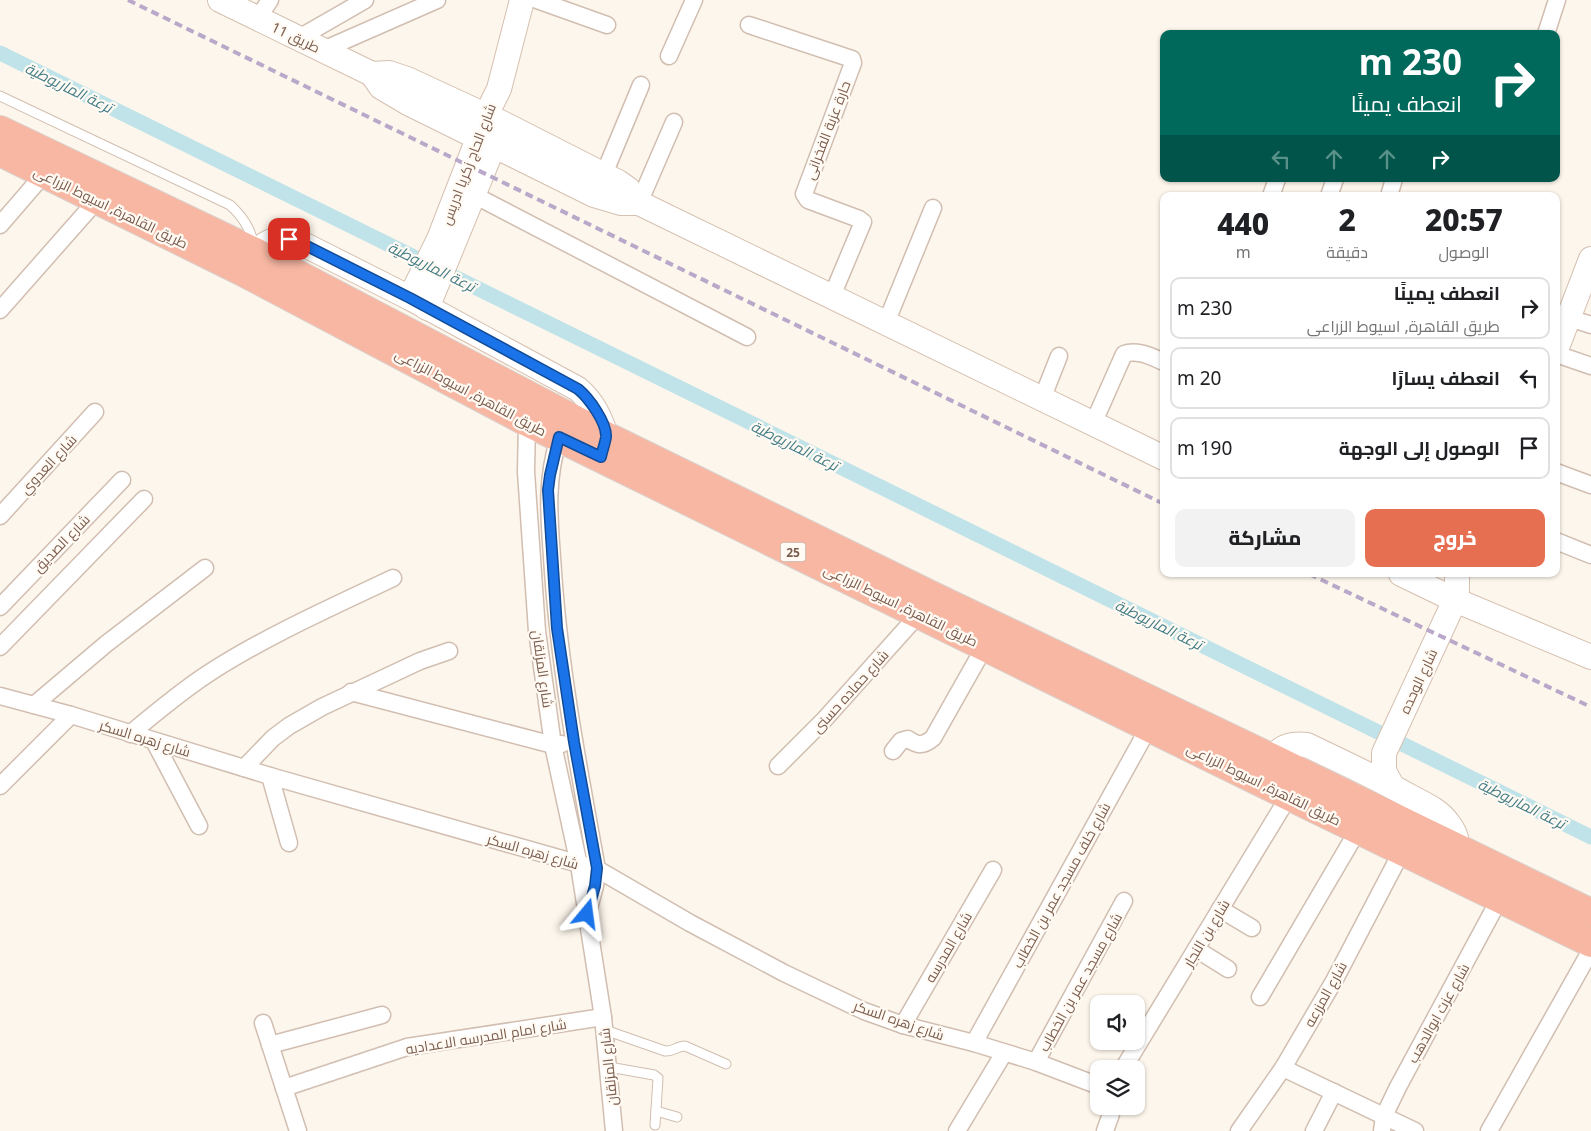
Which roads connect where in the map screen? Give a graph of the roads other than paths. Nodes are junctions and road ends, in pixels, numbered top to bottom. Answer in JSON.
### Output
{"nodes":[{"id":1,"x":220,"y":0,"type":"edge"},
{"id":2,"x":365,"y":0,"type":"edge"},
{"id":3,"x":438,"y":0,"type":"edge"},
{"id":4,"x":522,"y":0,"type":"edge"},
{"id":5,"x":537,"y":0,"type":"edge"},
{"id":6,"x":694,"y":0,"type":"edge"},
{"id":7,"x":1557,"y":0,"type":"edge"},
{"id":8,"x":264,"y":9,"type":"edge"},
{"id":9,"x":607,"y":25,"type":"dead end"},
{"id":10,"x":749,"y":25,"type":"dead end"},
{"id":11,"x":1547,"y":30,"type":"edge"},
{"id":12,"x":299,"y":38,"type":"junction"},
{"id":13,"x":323,"y":50,"type":"junction"},
{"id":14,"x":669,"y":56,"type":"dead end"},
{"id":15,"x":372,"y":74,"type":"junction"},
{"id":16,"x":641,"y":85,"type":"dead end"},
{"id":17,"x":0,"y":96,"type":"edge"},
{"id":18,"x":494,"y":119,"type":"junction"},
{"id":19,"x":674,"y":122,"type":"dead end"},
{"id":20,"x":0,"y":130,"type":"edge"},
{"id":21,"x":486,"y":142,"type":"junction"},
{"id":22,"x":0,"y":152,"type":"edge"},
{"id":23,"x":44,"y":174,"type":"junction"},
{"id":24,"x":604,"y":174,"type":"junction"},
{"id":25,"x":474,"y":195,"type":"junction"},
{"id":26,"x":97,"y":200,"type":"junction"},
{"id":27,"x":639,"y":203,"type":"junction"},
{"id":28,"x":933,"y":208,"type":"dead end"},
{"id":29,"x":0,"y":226,"type":"edge"},
{"id":30,"x":446,"y":242,"type":"junction"},
{"id":31,"x":1591,"y":259,"type":"edge"},
{"id":32,"x":249,"y":262,"type":"junction"},
{"id":33,"x":422,"y":296,"type":"junction"},
{"id":34,"x":832,"y":296,"type":"junction"},
{"id":35,"x":0,"y":310,"type":"edge"},
{"id":36,"x":1580,"y":321,"type":"edge"},
{"id":37,"x":886,"y":323,"type":"junction"},
{"id":38,"x":747,"y":337,"type":"dead end"},
{"id":39,"x":1560,"y":345,"type":"edge"},
{"id":40,"x":1560,"y":355,"type":"edge"},
{"id":41,"x":1059,"y":356,"type":"dead end"},
{"id":42,"x":1160,"y":360,"type":"edge"},
{"id":43,"x":1591,"y":366,"type":"edge"},
{"id":44,"x":1042,"y":399,"type":"junction"},
{"id":45,"x":95,"y":412,"type":"dead end"},
{"id":46,"x":527,"y":422,"type":"junction"},
{"id":47,"x":1093,"y":424,"type":"junction"},
{"id":48,"x":559,"y":437,"type":"junction"},
{"id":49,"x":604,"y":446,"type":"junction"},
{"id":50,"x":1160,"y":456,"type":"edge"},
{"id":51,"x":526,"y":472,"type":"junction"},
{"id":52,"x":1560,"y":473,"type":"edge"},
{"id":53,"x":550,"y":475,"type":"junction"},
{"id":54,"x":122,"y":480,"type":"dead end"},
{"id":55,"x":1591,"y":485,"type":"edge"},
{"id":56,"x":144,"y":499,"type":"dead end"},
{"id":57,"x":0,"y":516,"type":"edge"},
{"id":58,"x":1560,"y":543,"type":"edge"},
{"id":59,"x":1591,"y":555,"type":"edge"},
{"id":60,"x":206,"y":568,"type":"dead end"},
{"id":61,"x":1407,"y":577,"type":"edge"},
{"id":62,"x":1455,"y":577,"type":"edge"},
{"id":63,"x":393,"y":578,"type":"dead end"},
{"id":64,"x":1448,"y":597,"type":"junction"},
{"id":65,"x":0,"y":607,"type":"edge"},
{"id":66,"x":919,"y":614,"type":"junction"},
{"id":67,"x":557,"y":628,"type":"junction"},
{"id":68,"x":537,"y":631,"type":"junction"},
{"id":69,"x":985,"y":646,"type":"junction"},
{"id":70,"x":0,"y":647,"type":"edge"},
{"id":71,"x":449,"y":651,"type":"dead end"},
{"id":72,"x":1591,"y":657,"type":"edge"},
{"id":73,"x":351,"y":692,"type":"junction"},
{"id":74,"x":0,"y":696,"type":"edge"},
{"id":75,"x":34,"y":705,"type":"junction"},
{"id":76,"x":71,"y":715,"type":"junction"},
{"id":77,"x":1149,"y":727,"type":"junction"},
{"id":78,"x":130,"y":734,"type":"junction"},
{"id":79,"x":154,"y":742,"type":"junction"},
{"id":80,"x":574,"y":742,"type":"junction"},
{"id":81,"x":553,"y":746,"type":"junction"},
{"id":82,"x":893,"y":751,"type":"dead end"},
{"id":83,"x":1379,"y":751,"type":"junction"},
{"id":84,"x":1272,"y":758,"type":"junction"},
{"id":85,"x":778,"y":766,"type":"dead end"},
{"id":86,"x":1350,"y":766,"type":"junction"},
{"id":87,"x":244,"y":768,"type":"junction"},
{"id":88,"x":270,"y":776,"type":"junction"},
{"id":89,"x":1260,"y":782,"type":"junction"},
{"id":90,"x":0,"y":786,"type":"edge"},
{"id":91,"x":1392,"y":786,"type":"junction"},
{"id":92,"x":1289,"y":796,"type":"junction"},
{"id":93,"x":200,"y":826,"type":"dead end"},
{"id":94,"x":1358,"y":830,"type":"junction"},
{"id":95,"x":290,"y":843,"type":"dead end"},
{"id":96,"x":1402,"y":851,"type":"junction"},
{"id":97,"x":1452,"y":860,"type":"junction"},
{"id":98,"x":579,"y":864,"type":"junction"},
{"id":99,"x":597,"y":868,"type":"junction"},
{"id":100,"x":993,"y":870,"type":"dead end"},
{"id":101,"x":1500,"y":898,"type":"junction"},
{"id":102,"x":1124,"y":901,"type":"dead end"},
{"id":103,"x":1220,"y":909,"type":"junction"},
{"id":104,"x":1591,"y":913,"type":"edge"},
{"id":105,"x":587,"y":914,"type":"junction"},
{"id":106,"x":1252,"y":928,"type":"dead end"},
{"id":107,"x":1591,"y":943,"type":"edge"},
{"id":108,"x":1196,"y":949,"type":"junction"},
{"id":109,"x":1591,"y":950,"type":"edge"},
{"id":110,"x":1228,"y":969,"type":"dead end"},
{"id":111,"x":1260,"y":997,"type":"dead end"},
{"id":112,"x":382,"y":1015,"type":"dead end"},
{"id":113,"x":263,"y":1023,"type":"dead end"},
{"id":114,"x":604,"y":1023,"type":"junction"},
{"id":115,"x":903,"y":1025,"type":"junction"},
{"id":116,"x":974,"y":1043,"type":"junction"},
{"id":117,"x":270,"y":1045,"type":"junction"},
{"id":118,"x":1004,"y":1053,"type":"junction"},
{"id":119,"x":1128,"y":1060,"type":"edge"},
{"id":120,"x":1036,"y":1062,"type":"junction"},
{"id":121,"x":726,"y":1064,"type":"dead end"},
{"id":122,"x":609,"y":1067,"type":"junction"},
{"id":123,"x":1283,"y":1068,"type":"junction"},
{"id":124,"x":1090,"y":1083,"type":"edge"},
{"id":125,"x":284,"y":1088,"type":"junction"},
{"id":126,"x":1334,"y":1092,"type":"junction"},
{"id":127,"x":656,"y":1111,"type":"junction"},
{"id":128,"x":1111,"y":1115,"type":"edge"},
{"id":129,"x":677,"y":1117,"type":"dead end"},
{"id":130,"x":1383,"y":1124,"type":"edge"},
{"id":131,"x":655,"y":1125,"type":"dead end"},
{"id":132,"x":298,"y":1131,"type":"edge"},
{"id":133,"x":614,"y":1131,"type":"edge"},
{"id":134,"x":957,"y":1131,"type":"edge"},
{"id":135,"x":1104,"y":1131,"type":"edge"},
{"id":136,"x":1238,"y":1131,"type":"edge"},
{"id":137,"x":1314,"y":1131,"type":"edge"},
{"id":138,"x":1415,"y":1131,"type":"edge"},
{"id":139,"x":1489,"y":1131,"type":"edge"}],
"edges":[{"from":1,"to":8,"type":"street","name":"طريق 11"},
{"from":2,"to":12,"type":"street"},
{"from":3,"to":13,"type":"street"},
{"from":4,"to":18,"type":"street","name":"شارع الحاج زكريا ادريس"},
{"from":5,"to":9,"type":"street"},
{"from":6,"to":14,"type":"street"},
{"from":7,"to":11,"type":"street"},
{"from":8,"to":12,"type":"street","name":"طريق 11"},
{"from":10,"to":34,"type":"street","name":"حارة عزبة الفخرانى"},
{"from":12,"to":13,"type":"street","name":"طريق 11"},
{"from":13,"to":15,"type":"street","name":"طريق 11"},
{"from":15,"to":18,"type":"street","name":"طريق 11"},
{"from":15,"to":21,"type":"street","name":"طريق 11"},
{"from":16,"to":24,"type":"street"},
{"from":17,"to":32,"type":"lane"},
{"from":18,"to":21,"type":"street","name":"شارع الحاج زكريا ادريس"},
{"from":18,"to":24,"type":"street","name":"طريق 11"},
{"from":19,"to":27,"type":"street"},
{"from":20,"to":32,"type":"highway","name":"طريق القاهرة, اسيوط الزراعى","number":"25"},
{"from":21,"to":25,"type":"street","name":"شارع الحاج زكريا ادريس"},
{"from":21,"to":27,"type":"street","name":"طريق 11"},
{"from":21,"to":30,"type":"street","name":"شارع الحاج زكريا ادريس"},
{"from":22,"to":23,"type":"highway","name":"طريق القاهرة, اسيوط الزراعى","number":"25"},
{"from":23,"to":26,"type":"highway","name":"طريق القاهرة, اسيوط الزراعى","number":"25"},
{"from":23,"to":29,"type":"street"},
{"from":24,"to":27,"type":"street","name":"طريق 11"},
{"from":25,"to":30,"type":"street","name":"شارع الحاج زكريا ادريس"},
{"from":25,"to":38,"type":"street"},
{"from":26,"to":32,"type":"highway","name":"طريق القاهرة, اسيوط الزراعى","number":"25"},
{"from":26,"to":35,"type":"street"},
{"from":27,"to":34,"type":"street"},
{"from":28,"to":37,"type":"street"},
{"from":30,"to":33,"type":"street"},
{"from":31,"to":36,"type":"street"},
{"from":32,"to":33,"type":"street"},
{"from":32,"to":46,"type":"highway","name":"طريق القاهرة, اسيوط الزراعى","number":"25"},
{"from":32,"to":49,"type":"highway","name":"طريق القاهرة, اسيوط الزراعى","number":"25"},
{"from":33,"to":49,"type":"street"},
{"from":34,"to":37,"type":"street"},
{"from":36,"to":39,"type":"street"},
{"from":37,"to":44,"type":"street"},
{"from":40,"to":43,"type":"street"},
{"from":41,"to":44,"type":"street"},
{"from":42,"to":47,"type":"street"},
{"from":44,"to":47,"type":"street"},
{"from":45,"to":57,"type":"street","name":"شارع العدوي"},
{"from":46,"to":48,"type":"highway","name":"طريق القاهرة, اسيوط الزراعى","number":"25"},
{"from":46,"to":51,"type":"street","name":"شارع المزلقان"},
{"from":47,"to":50,"type":"street"},
{"from":48,"to":49,"type":"highway","name":"طريق القاهرة, اسيوط الزراعى","number":"25"},
{"from":48,"to":53,"type":"street","name":"شارع المزلقان"},
{"from":49,"to":66,"type":"highway","name":"طريق القاهرة, اسيوط الزراعى","number":"25"},
{"from":49,"to":84,"type":"highway","name":"طريق القاهرة, اسيوط الزراعى","number":"25"},
{"from":51,"to":53,"type":"street"},
{"from":51,"to":68,"type":"street","name":"شارع المزلقان"},
{"from":52,"to":55,"type":"street"},
{"from":53,"to":67,"type":"street","name":"شارع المزلقان"},
{"from":54,"to":65,"type":"street","name":"شارع الصديق"},
{"from":56,"to":70,"type":"street"},
{"from":58,"to":59,"type":"street"},
{"from":60,"to":75,"type":"street"},
{"from":61,"to":64,"type":"street"},
{"from":62,"to":64,"type":"street","name":"شارع الوحده"},
{"from":63,"to":78,"type":"street"},
{"from":64,"to":72,"type":"street"},
{"from":64,"to":83,"type":"street","name":"شارع الوحده"},
{"from":66,"to":69,"type":"highway","name":"طريق القاهرة, اسيوط الزراعى","number":"25"},
{"from":66,"to":85,"type":"street","name":"شارع حماده حسنى"},
{"from":67,"to":68,"type":"street"},
{"from":67,"to":80,"type":"street","name":"شارع المزلقان"},
{"from":68,"to":81,"type":"street","name":"شارع المزلقان"},
{"from":69,"to":77,"type":"highway","name":"طريق القاهرة, اسيوط الزراعى","number":"25"},
{"from":69,"to":82,"type":"street"},
{"from":71,"to":73,"type":"street"},
{"from":73,"to":81,"type":"street"},
{"from":73,"to":87,"type":"street"},
{"from":74,"to":75,"type":"street","name":"شارع زهره السكر"},
{"from":75,"to":76,"type":"street","name":"شارع زهره السكر"},
{"from":76,"to":78,"type":"street","name":"شارع زهره السكر"},
{"from":76,"to":90,"type":"street"},
{"from":77,"to":89,"type":"highway","name":"طريق القاهرة, اسيوط الزراعى","number":"25"},
{"from":77,"to":116,"type":"street","name":"شارع خلف مسجد عمر بن الخطاب"},
{"from":78,"to":79,"type":"street","name":"شارع زهره السكر"},
{"from":79,"to":87,"type":"street","name":"شارع زهره السكر"},
{"from":79,"to":93,"type":"street"},
{"from":80,"to":81,"type":"street"},
{"from":80,"to":99,"type":"street","name":"شارع المزلقان"},
{"from":81,"to":98,"type":"street","name":"شارع المزلقان"},
{"from":83,"to":86,"type":"street","name":"شارع الوحده"},
{"from":83,"to":91,"type":"street"},
{"from":84,"to":86,"type":"street"},
{"from":84,"to":89,"type":"street"},
{"from":84,"to":97,"type":"highway","name":"طريق القاهرة, اسيوط الزراعى","number":"25"},
{"from":86,"to":91,"type":"street"},
{"from":87,"to":88,"type":"street","name":"شارع زهره السكر"},
{"from":88,"to":95,"type":"street"},
{"from":88,"to":98,"type":"street","name":"شارع زهره السكر"},
{"from":89,"to":92,"type":"highway","name":"طريق القاهرة, اسيوط الزراعى","number":"25"},
{"from":91,"to":97,"type":"street"},
{"from":92,"to":94,"type":"highway","name":"طريق القاهرة, اسيوط الزراعى","number":"25"},
{"from":92,"to":103,"type":"street","name":"شارع بن النجار"},
{"from":94,"to":96,"type":"highway","name":"طريق القاهرة, اسيوط الزراعى","number":"25"},
{"from":94,"to":111,"type":"street"},
{"from":96,"to":97,"type":"highway","name":"طريق القاهرة, اسيوط الزراعى","number":"25"},
{"from":96,"to":123,"type":"street","name":"شارع المزرعه"},
{"from":97,"to":101,"type":"highway","name":"طريق القاهرة, اسيوط الزراعى","number":"25"},
{"from":97,"to":104,"type":"highway","name":"طريق القاهرة, اسيوط الزراعى","number":"25"},
{"from":98,"to":99,"type":"street","name":"شارع زهره السكر"},
{"from":98,"to":105,"type":"street","name":"شارع المزلقان"},
{"from":99,"to":105,"type":"street","name":"شارع المزلقان"},
{"from":99,"to":115,"type":"street","name":"شارع زهره السكر"},
{"from":100,"to":115,"type":"street","name":"شارع المدرسه"},
{"from":101,"to":107,"type":"highway","name":"طريق القاهرة, اسيوط الزراعى","number":"25"},
{"from":101,"to":130,"type":"street","name":"شارع عزت ابوالدهب"},
{"from":102,"to":120,"type":"street","name":"شارع مسجد عمر بن الخطاب"},
{"from":103,"to":106,"type":"street"},
{"from":103,"to":108,"type":"street","name":"شارع بن النجار"},
{"from":105,"to":114,"type":"street","name":"شارع المزلقان"},
{"from":108,"to":110,"type":"street"},
{"from":108,"to":119,"type":"street","name":"شارع بن النجار"},
{"from":109,"to":139,"type":"street"},
{"from":112,"to":117,"type":"street"},
{"from":113,"to":117,"type":"street"},
{"from":114,"to":121,"type":"lane"},
{"from":114,"to":122,"type":"street","name":"شارع المزلقان"},
{"from":114,"to":125,"type":"street","name":"شارع امام المدرسه الاعداديه"},
{"from":115,"to":116,"type":"street","name":"شارع زهره السكر"},
{"from":116,"to":118,"type":"street","name":"شارع زهره السكر"},
{"from":117,"to":125,"type":"street"},
{"from":118,"to":120,"type":"street","name":"شارع زهره السكر"},
{"from":118,"to":134,"type":"street"},
{"from":120,"to":124,"type":"street","name":"شارع زهره السكر"},
{"from":122,"to":127,"type":"lane"},
{"from":122,"to":133,"type":"street","name":"شارع المزلقان"},
{"from":123,"to":126,"type":"street"},
{"from":123,"to":136,"type":"street","name":"شارع المزرعه"},
{"from":125,"to":132,"type":"street"},
{"from":126,"to":130,"type":"street"},
{"from":126,"to":137,"type":"street"},
{"from":127,"to":129,"type":"lane"},
{"from":127,"to":131,"type":"lane"},
{"from":128,"to":135,"type":"street"},
{"from":130,"to":138,"type":"street"}]}
